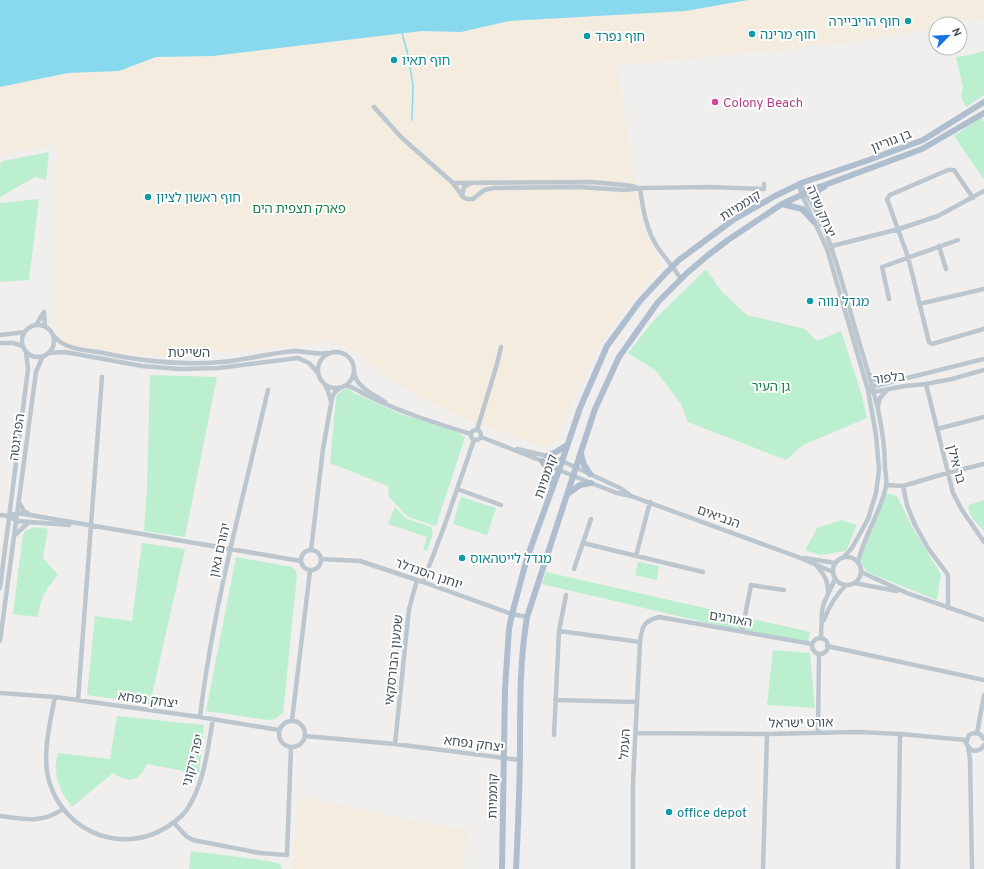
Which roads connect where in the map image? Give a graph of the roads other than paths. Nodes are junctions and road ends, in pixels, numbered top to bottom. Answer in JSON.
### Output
{"nodes":[{"id":1,"x":984,"y":102,"type":"edge"},
{"id":2,"x":374,"y":107,"type":"dead end"},
{"id":3,"x":984,"y":113,"type":"edge"},
{"id":4,"x":838,"y":179,"type":"junction"},
{"id":5,"x":453,"y":183,"type":"junction"},
{"id":6,"x":470,"y":183,"type":"junction"},
{"id":7,"x":764,"y":184,"type":"dead end"},
{"id":8,"x":799,"y":184,"type":"junction"},
{"id":9,"x":640,"y":188,"type":"junction"},
{"id":10,"x":984,"y":191,"type":"edge"},
{"id":11,"x":804,"y":194,"type":"junction"},
{"id":12,"x":462,"y":196,"type":"junction"},
{"id":13,"x":974,"y":198,"type":"junction"},
{"id":14,"x":782,"y":204,"type":"junction"},
{"id":15,"x":814,"y":222,"type":"junction"},
{"id":16,"x":822,"y":225,"type":"junction"},
{"id":17,"x":899,"y":230,"type":"junction"},
{"id":18,"x":958,"y":240,"type":"dead end"},
{"id":19,"x":832,"y":246,"type":"junction"},
{"id":20,"x":939,"y":246,"type":"junction"},
{"id":21,"x":908,"y":257,"type":"junction"},
{"id":22,"x":673,"y":266,"type":"junction"},
{"id":23,"x":946,"y":269,"type":"dead end"},
{"id":24,"x":681,"y":279,"type":"junction"},
{"id":25,"x":984,"y":289,"type":"edge"},
{"id":26,"x":889,"y":299,"type":"dead end"},
{"id":27,"x":919,"y":304,"type":"junction"},
{"id":28,"x":36,"y":325,"type":"junction"},
{"id":29,"x":45,"y":326,"type":"junction"},
{"id":30,"x":984,"y":329,"type":"edge"},
{"id":31,"x":25,"y":332,"type":"junction"},
{"id":32,"x":0,"y":335,"type":"edge"},
{"id":33,"x":54,"y":336,"type":"junction"},
{"id":34,"x":0,"y":343,"type":"edge"},
{"id":35,"x":23,"y":346,"type":"junction"},
{"id":36,"x":501,"y":347,"type":"dead end"},
{"id":37,"x":26,"y":352,"type":"junction"},
{"id":38,"x":49,"y":353,"type":"junction"},
{"id":39,"x":327,"y":353,"type":"junction"},
{"id":40,"x":43,"y":356,"type":"junction"},
{"id":41,"x":984,"y":359,"type":"edge"},
{"id":42,"x":354,"y":370,"type":"junction"},
{"id":43,"x":984,"y":370,"type":"edge"},
{"id":44,"x":318,"y":373,"type":"junction"},
{"id":45,"x":868,"y":373,"type":"junction"},
{"id":46,"x":102,"y":377,"type":"dead end"},
{"id":47,"x":884,"y":383,"type":"junction"},
{"id":48,"x":324,"y":384,"type":"junction"},
{"id":49,"x":926,"y":384,"type":"junction"},
{"id":50,"x":342,"y":387,"type":"junction"},
{"id":51,"x":870,"y":388,"type":"junction"},
{"id":52,"x":268,"y":390,"type":"dead end"},
{"id":53,"x":887,"y":390,"type":"junction"},
{"id":54,"x":873,"y":392,"type":"junction"},
{"id":55,"x":331,"y":402,"type":"junction"},
{"id":56,"x":395,"y":408,"type":"junction"},
{"id":57,"x":877,"y":408,"type":"junction"},
{"id":58,"x":984,"y":417,"type":"edge"},
{"id":59,"x":937,"y":429,"type":"junction"},
{"id":60,"x":477,"y":430,"type":"junction"},
{"id":61,"x":471,"y":434,"type":"junction"},
{"id":62,"x":481,"y":437,"type":"junction"},
{"id":63,"x":474,"y":440,"type":"junction"},
{"id":64,"x":503,"y":445,"type":"junction"},
{"id":65,"x":567,"y":445,"type":"junction"},
{"id":66,"x":581,"y":453,"type":"junction"},
{"id":67,"x":547,"y":456,"type":"junction"},
{"id":68,"x":542,"y":461,"type":"junction"},
{"id":69,"x":562,"y":461,"type":"junction"},
{"id":70,"x":984,"y":464,"type":"edge"},
{"id":71,"x":576,"y":468,"type":"junction"},
{"id":72,"x":559,"y":470,"type":"junction"},
{"id":73,"x":947,"y":473,"type":"junction"},
{"id":74,"x":590,"y":474,"type":"junction"},
{"id":75,"x":574,"y":476,"type":"junction"},
{"id":76,"x":591,"y":483,"type":"junction"},
{"id":77,"x":886,"y":485,"type":"junction"},
{"id":78,"x":903,"y":486,"type":"junction"},
{"id":79,"x":553,"y":488,"type":"junction"},
{"id":80,"x":457,"y":489,"type":"junction"},
{"id":81,"x":568,"y":495,"type":"junction"},
{"id":82,"x":631,"y":496,"type":"junction"},
{"id":83,"x":19,"y":502,"type":"junction"},
{"id":84,"x":650,"y":502,"type":"junction"},
{"id":85,"x":501,"y":505,"type":"dead end"},
{"id":86,"x":18,"y":513,"type":"junction"},
{"id":87,"x":0,"y":515,"type":"edge"},
{"id":88,"x":9,"y":516,"type":"junction"},
{"id":89,"x":32,"y":516,"type":"junction"},
{"id":90,"x":591,"y":519,"type":"dead end"},
{"id":91,"x":17,"y":521,"type":"junction"},
{"id":92,"x":28,"y":522,"type":"junction"},
{"id":93,"x":91,"y":526,"type":"junction"},
{"id":94,"x":14,"y":536,"type":"junction"},
{"id":95,"x":984,"y":542,"type":"edge"},
{"id":96,"x":583,"y":543,"type":"junction"},
{"id":97,"x":230,"y":550,"type":"junction"},
{"id":98,"x":311,"y":550,"type":"junction"},
{"id":99,"x":636,"y":556,"type":"junction"},
{"id":100,"x":798,"y":557,"type":"junction"},
{"id":101,"x":844,"y":557,"type":"junction"},
{"id":102,"x":321,"y":559,"type":"junction"},
{"id":103,"x":301,"y":561,"type":"junction"},
{"id":104,"x":835,"y":563,"type":"junction"},
{"id":105,"x":858,"y":563,"type":"junction"},
{"id":106,"x":816,"y":565,"type":"junction"},
{"id":107,"x":574,"y":569,"type":"dead end"},
{"id":108,"x":310,"y":570,"type":"junction"},
{"id":109,"x":703,"y":572,"type":"dead end"},
{"id":110,"x":833,"y":572,"type":"junction"},
{"id":111,"x":861,"y":572,"type":"junction"},
{"id":112,"x":835,"y":579,"type":"junction"},
{"id":113,"x":417,"y":580,"type":"junction"},
{"id":114,"x":423,"y":582,"type":"junction"},
{"id":115,"x":854,"y":583,"type":"junction"},
{"id":116,"x":846,"y":585,"type":"junction"},
{"id":117,"x":0,"y":588,"type":"edge"},
{"id":118,"x":784,"y":590,"type":"dead end"},
{"id":119,"x":907,"y":593,"type":"junction"},
{"id":120,"x":828,"y":594,"type":"junction"},
{"id":121,"x":566,"y":595,"type":"dead end"},
{"id":122,"x":948,"y":608,"type":"junction"},
{"id":123,"x":512,"y":614,"type":"junction"},
{"id":124,"x":527,"y":617,"type":"junction"},
{"id":125,"x":984,"y":620,"type":"edge"},
{"id":126,"x":646,"y":622,"type":"joint"},
{"id":127,"x":822,"y":624,"type":"junction"},
{"id":128,"x":559,"y":631,"type":"junction"},
{"id":129,"x":742,"y":631,"type":"junction"},
{"id":130,"x":821,"y":638,"type":"junction"},
{"id":131,"x":0,"y":641,"type":"edge"},
{"id":132,"x":640,"y":642,"type":"junction"},
{"id":133,"x":812,"y":644,"type":"junction"},
{"id":134,"x":827,"y":646,"type":"junction"},
{"id":135,"x":819,"y":654,"type":"junction"},
{"id":136,"x":984,"y":680,"type":"edge"},
{"id":137,"x":0,"y":690,"type":"edge"},
{"id":138,"x":0,"y":693,"type":"edge"},
{"id":139,"x":14,"y":693,"type":"junction"},
{"id":140,"x":984,"y":696,"type":"edge"},
{"id":141,"x":55,"y":697,"type":"junction"},
{"id":142,"x":78,"y":700,"type":"junction"},
{"id":143,"x":556,"y":700,"type":"junction"},
{"id":144,"x":638,"y":702,"type":"junction"},
{"id":145,"x":200,"y":717,"type":"junction"},
{"id":146,"x":213,"y":719,"type":"junction"},
{"id":147,"x":292,"y":720,"type":"junction"},
{"id":148,"x":279,"y":730,"type":"junction"},
{"id":149,"x":636,"y":733,"type":"junction"},
{"id":150,"x":818,"y":733,"type":"junction"},
{"id":151,"x":977,"y":733,"type":"junction"},
{"id":152,"x":767,"y":734,"type":"junction"},
{"id":153,"x":900,"y":734,"type":"junction"},
{"id":154,"x":554,"y":735,"type":"dead end"},
{"id":155,"x":305,"y":736,"type":"junction"},
{"id":156,"x":984,"y":739,"type":"edge"},
{"id":157,"x":966,"y":740,"type":"junction"},
{"id":158,"x":395,"y":744,"type":"junction"},
{"id":159,"x":984,"y":745,"type":"edge"},
{"id":160,"x":291,"y":747,"type":"junction"},
{"id":161,"x":968,"y":747,"type":"junction"},
{"id":162,"x":504,"y":758,"type":"junction"},
{"id":163,"x":520,"y":760,"type":"junction"},
{"id":164,"x":63,"y":809,"type":"junction"},
{"id":165,"x":0,"y":816,"type":"edge"},
{"id":166,"x":174,"y":823,"type":"junction"},
{"id":167,"x":502,"y":869,"type":"edge"},
{"id":168,"x":516,"y":869,"type":"edge"},
{"id":169,"x":633,"y":869,"type":"edge"},
{"id":170,"x":764,"y":869,"type":"edge"},
{"id":171,"x":898,"y":869,"type":"edge"},
{"id":172,"x":972,"y":869,"type":"edge"}],
"edges":[{"from":1,"to":8,"type":"main road","name":"בן גוריון"},
{"from":2,"to":5,"type":"street"},
{"from":3,"to":4,"type":"main road","name":"בן גוריון"},
{"from":4,"to":11,"type":"main road","name":"בן גוריון"},
{"from":4,"to":16,"type":"main road"},
{"from":5,"to":6,"type":"street"},
{"from":5,"to":12,"type":"street"},
{"from":6,"to":9,"type":"street"},
{"from":6,"to":12,"type":"street"},
{"from":7,"to":9,"type":"street"},
{"from":8,"to":11,"type":"street","name":"יצחק שדה"},
{"from":8,"to":22,"type":"main road","name":"קוממיות"},
{"from":9,"to":12,"type":"street"},
{"from":9,"to":22,"type":"street"},
{"from":10,"to":13,"type":"street"},
{"from":11,"to":14,"type":"main road","name":"קוממיות"},
{"from":11,"to":15,"type":"street","name":"יצחק שדה"},
{"from":11,"to":16,"type":"street","name":"יצחק שדה"},
{"from":13,"to":17,"type":"street"},
{"from":13,"to":17,"type":"street"},
{"from":14,"to":15,"type":"main road"},
{"from":14,"to":24,"type":"main road","name":"קוממיות"},
{"from":15,"to":51,"type":"street","name":"יצחק שדה"},
{"from":16,"to":19,"type":"street","name":"יצחק שדה"},
{"from":17,"to":19,"type":"street"},
{"from":17,"to":21,"type":"street"},
{"from":18,"to":20,"type":"street"},
{"from":19,"to":45,"type":"street","name":"יצחק שדה"},
{"from":20,"to":21,"type":"street"},
{"from":20,"to":23,"type":"street"},
{"from":21,"to":26,"type":"street"},
{"from":21,"to":27,"type":"street"},
{"from":22,"to":24,"type":"street"},
{"from":22,"to":65,"type":"main road","name":"קוממיות"},
{"from":24,"to":66,"type":"main road","name":"קוממיות"},
{"from":25,"to":27,"type":"street"},
{"from":27,"to":30,"type":"street"},
{"from":28,"to":29,"type":"street"},
{"from":28,"to":29,"type":"street"},
{"from":28,"to":31,"type":"street"},
{"from":29,"to":33,"type":"street"},
{"from":31,"to":32,"type":"street"},
{"from":31,"to":35,"type":"street"},
{"from":33,"to":38,"type":"street"},
{"from":33,"to":39,"type":"street","name":"השייטת"},
{"from":34,"to":35,"type":"street"},
{"from":35,"to":37,"type":"street"},
{"from":36,"to":60,"type":"street"},
{"from":37,"to":40,"type":"street"},
{"from":37,"to":88,"type":"street","name":"הפריגטה"},
{"from":38,"to":40,"type":"street"},
{"from":38,"to":44,"type":"street","name":"השייטת"},
{"from":39,"to":42,"type":"street"},
{"from":39,"to":44,"type":"street"},
{"from":40,"to":83,"type":"street","name":"הפריגטה"},
{"from":41,"to":47,"type":"street","name":"בלפור"},
{"from":42,"to":50,"type":"street"},
{"from":42,"to":56,"type":"street"},
{"from":43,"to":49,"type":"street","name":"בלפור"},
{"from":44,"to":48,"type":"street"},
{"from":45,"to":47,"type":"street"},
{"from":45,"to":51,"type":"street","name":"יצחק שדה"},
{"from":46,"to":93,"type":"street"},
{"from":47,"to":51,"type":"street","name":"בלפור"},
{"from":48,"to":50,"type":"street"},
{"from":48,"to":55,"type":"street"},
{"from":49,"to":53,"type":"street","name":"בלפור"},
{"from":49,"to":59,"type":"street","name":"בר אילן"},
{"from":50,"to":55,"type":"street"},
{"from":50,"to":56,"type":"street"},
{"from":51,"to":54,"type":"street","name":"בלפור"},
{"from":51,"to":101,"type":"street","name":"יצחק שדה"},
{"from":52,"to":97,"type":"street","name":"יהורם גאון"},
{"from":53,"to":54,"type":"street","name":"בלפור"},
{"from":53,"to":57,"type":"street"},
{"from":54,"to":57,"type":"street"},
{"from":55,"to":98,"type":"street"},
{"from":56,"to":61,"type":"street"},
{"from":57,"to":77,"type":"street"},
{"from":58,"to":59,"type":"street"},
{"from":59,"to":73,"type":"street","name":"בר אילן"},
{"from":60,"to":61,"type":"street"},
{"from":60,"to":62,"type":"street"},
{"from":61,"to":63,"type":"street"},
{"from":62,"to":63,"type":"street"},
{"from":62,"to":64,"type":"street"},
{"from":63,"to":80,"type":"street"},
{"from":64,"to":67,"type":"street","name":"הנביאים"},
{"from":64,"to":68,"type":"street","name":"הנביאים"},
{"from":65,"to":67,"type":"main road"},
{"from":65,"to":69,"type":"main road","name":"קוממיות"},
{"from":66,"to":71,"type":"main road","name":"קוממיות"},
{"from":66,"to":74,"type":"main road"},
{"from":67,"to":69,"type":"street","name":"הנביאים"},
{"from":68,"to":72,"type":"street","name":"הנביאים"},
{"from":68,"to":79,"type":"main road"},
{"from":69,"to":71,"type":"street","name":"הנביאים"},
{"from":69,"to":72,"type":"main road","name":"קוממיות"},
{"from":70,"to":73,"type":"street"},
{"from":71,"to":74,"type":"street","name":"הנביאים"},
{"from":71,"to":75,"type":"main road","name":"קוממיות"},
{"from":72,"to":75,"type":"street","name":"הנביאים"},
{"from":72,"to":79,"type":"main road","name":"קוממיות"},
{"from":73,"to":78,"type":"street"},
{"from":73,"to":95,"type":"street","name":"בר אילן"},
{"from":74,"to":82,"type":"street","name":"הנביאים"},
{"from":75,"to":76,"type":"street","name":"הנביאים"},
{"from":75,"to":81,"type":"main road","name":"קוממיות"},
{"from":76,"to":81,"type":"main road"},
{"from":76,"to":82,"type":"street","name":"הנביאים"},
{"from":77,"to":78,"type":"street"},
{"from":77,"to":105,"type":"street"},
{"from":78,"to":122,"type":"street"},
{"from":79,"to":123,"type":"main road","name":"קוממיות"},
{"from":80,"to":85,"type":"street"},
{"from":80,"to":114,"type":"street"},
{"from":81,"to":124,"type":"main road","name":"קוממיות"},
{"from":82,"to":84,"type":"street","name":"הנביאים"},
{"from":83,"to":86,"type":"street","name":"הפריגטה"},
{"from":83,"to":89,"type":"street"},
{"from":84,"to":99,"type":"street"},
{"from":84,"to":100,"type":"street","name":"הנביאים"},
{"from":86,"to":88,"type":"street"},
{"from":86,"to":89,"type":"street"},
{"from":86,"to":91,"type":"street","name":"הפריגטה"},
{"from":87,"to":88,"type":"street"},
{"from":88,"to":91,"type":"street"},
{"from":88,"to":117,"type":"street","name":"הפריגטה"},
{"from":89,"to":93,"type":"street"},
{"from":90,"to":96,"type":"street"},
{"from":91,"to":92,"type":"street"},
{"from":91,"to":94,"type":"street","name":"הפריגטה"},
{"from":92,"to":93,"type":"street"},
{"from":92,"to":94,"type":"street"},
{"from":93,"to":97,"type":"street"},
{"from":93,"to":142,"type":"street"},
{"from":94,"to":131,"type":"street","name":"הפריגטה"},
{"from":96,"to":99,"type":"street"},
{"from":96,"to":107,"type":"street"},
{"from":97,"to":103,"type":"street"},
{"from":97,"to":145,"type":"street","name":"יהורם גאון"},
{"from":98,"to":102,"type":"street"},
{"from":98,"to":103,"type":"street"},
{"from":99,"to":109,"type":"street"},
{"from":100,"to":104,"type":"street","name":"הנביאים"},
{"from":100,"to":106,"type":"street","name":"הנביאים"},
{"from":101,"to":104,"type":"street"},
{"from":101,"to":105,"type":"street"},
{"from":102,"to":108,"type":"street"},
{"from":102,"to":113,"type":"street","name":"יוחנן הסנדלר"},
{"from":103,"to":108,"type":"street"},
{"from":104,"to":110,"type":"street"},
{"from":105,"to":111,"type":"street"},
{"from":106,"to":110,"type":"street","name":"הנביאים"},
{"from":106,"to":120,"type":"street"},
{"from":108,"to":147,"type":"street"},
{"from":110,"to":112,"type":"street"},
{"from":111,"to":115,"type":"street"},
{"from":111,"to":119,"type":"street"},
{"from":112,"to":116,"type":"street"},
{"from":112,"to":120,"type":"street"},
{"from":113,"to":114,"type":"street","name":"יוחנן הסנדלר"},
{"from":113,"to":158,"type":"street","name":"שמעון הבורסקאי"},
{"from":114,"to":123,"type":"street","name":"יוחנן הסנדלר"},
{"from":115,"to":116,"type":"street"},
{"from":115,"to":119,"type":"street"},
{"from":116,"to":127,"type":"street"},
{"from":118,"to":129,"type":"street"},
{"from":119,"to":122,"type":"street"},
{"from":120,"to":127,"type":"street"},
{"from":121,"to":128,"type":"street"},
{"from":122,"to":125,"type":"street"},
{"from":123,"to":124,"type":"street","name":"יוחנן הסנדלר"},
{"from":123,"to":162,"type":"main road","name":"קוממיות"},
{"from":124,"to":163,"type":"main road","name":"קוממיות"},
{"from":126,"to":129,"type":"street","name":"האורגים"},
{"from":126,"to":132,"type":"street","name":"העמל"},
{"from":127,"to":130,"type":"street"},
{"from":128,"to":132,"type":"street"},
{"from":128,"to":143,"type":"street"},
{"from":129,"to":133,"type":"street","name":"האורגים"},
{"from":130,"to":133,"type":"street"},
{"from":130,"to":134,"type":"street"},
{"from":132,"to":144,"type":"street","name":"העמל"},
{"from":133,"to":135,"type":"street"},
{"from":134,"to":135,"type":"street"},
{"from":134,"to":136,"type":"street"},
{"from":135,"to":150,"type":"street"},
{"from":137,"to":139,"type":"street","name":"יצחק נפחא"},
{"from":138,"to":139,"type":"street","name":"יצחק נפחא"},
{"from":139,"to":141,"type":"street","name":"יצחק נפחא"},
{"from":140,"to":151,"type":"street"},
{"from":141,"to":142,"type":"street","name":"יצחק נפחא"},
{"from":141,"to":164,"type":"street","name":"יפה ירקוני"},
{"from":142,"to":145,"type":"street","name":"יצחק נפחא"},
{"from":143,"to":144,"type":"street"},
{"from":143,"to":154,"type":"street"},
{"from":144,"to":149,"type":"street","name":"העמל"},
{"from":145,"to":146,"type":"street","name":"יצחק נפחא"},
{"from":146,"to":148,"type":"street","name":"יצחק נפחא"},
{"from":146,"to":166,"type":"street","name":"יפה ירקוני"},
{"from":147,"to":148,"type":"street"},
{"from":147,"to":155,"type":"street"},
{"from":148,"to":160,"type":"street"},
{"from":149,"to":152,"type":"street","name":"אורט ישראל"},
{"from":149,"to":169,"type":"street","name":"העמל"},
{"from":150,"to":152,"type":"street","name":"אורט ישראל"},
{"from":150,"to":153,"type":"street","name":"אורט ישראל"},
{"from":151,"to":156,"type":"street"},
{"from":151,"to":157,"type":"street"},
{"from":152,"to":170,"type":"street"},
{"from":153,"to":157,"type":"street","name":"אורט ישראל"},
{"from":153,"to":171,"type":"street"},
{"from":155,"to":158,"type":"street","name":"יצחק נפחא"},
{"from":155,"to":160,"type":"street"},
{"from":157,"to":161,"type":"street"},
{"from":158,"to":162,"type":"street","name":"יצחק נפחא"},
{"from":159,"to":161,"type":"street"},
{"from":160,"to":166,"type":"street"},
{"from":161,"to":172,"type":"street"},
{"from":162,"to":163,"type":"street","name":"יצחק נפחא"},
{"from":162,"to":167,"type":"main road","name":"קוממיות"},
{"from":163,"to":168,"type":"main road","name":"קוממיות"},
{"from":164,"to":165,"type":"street"},
{"from":164,"to":166,"type":"street","name":"יפה ירקוני"}]}
